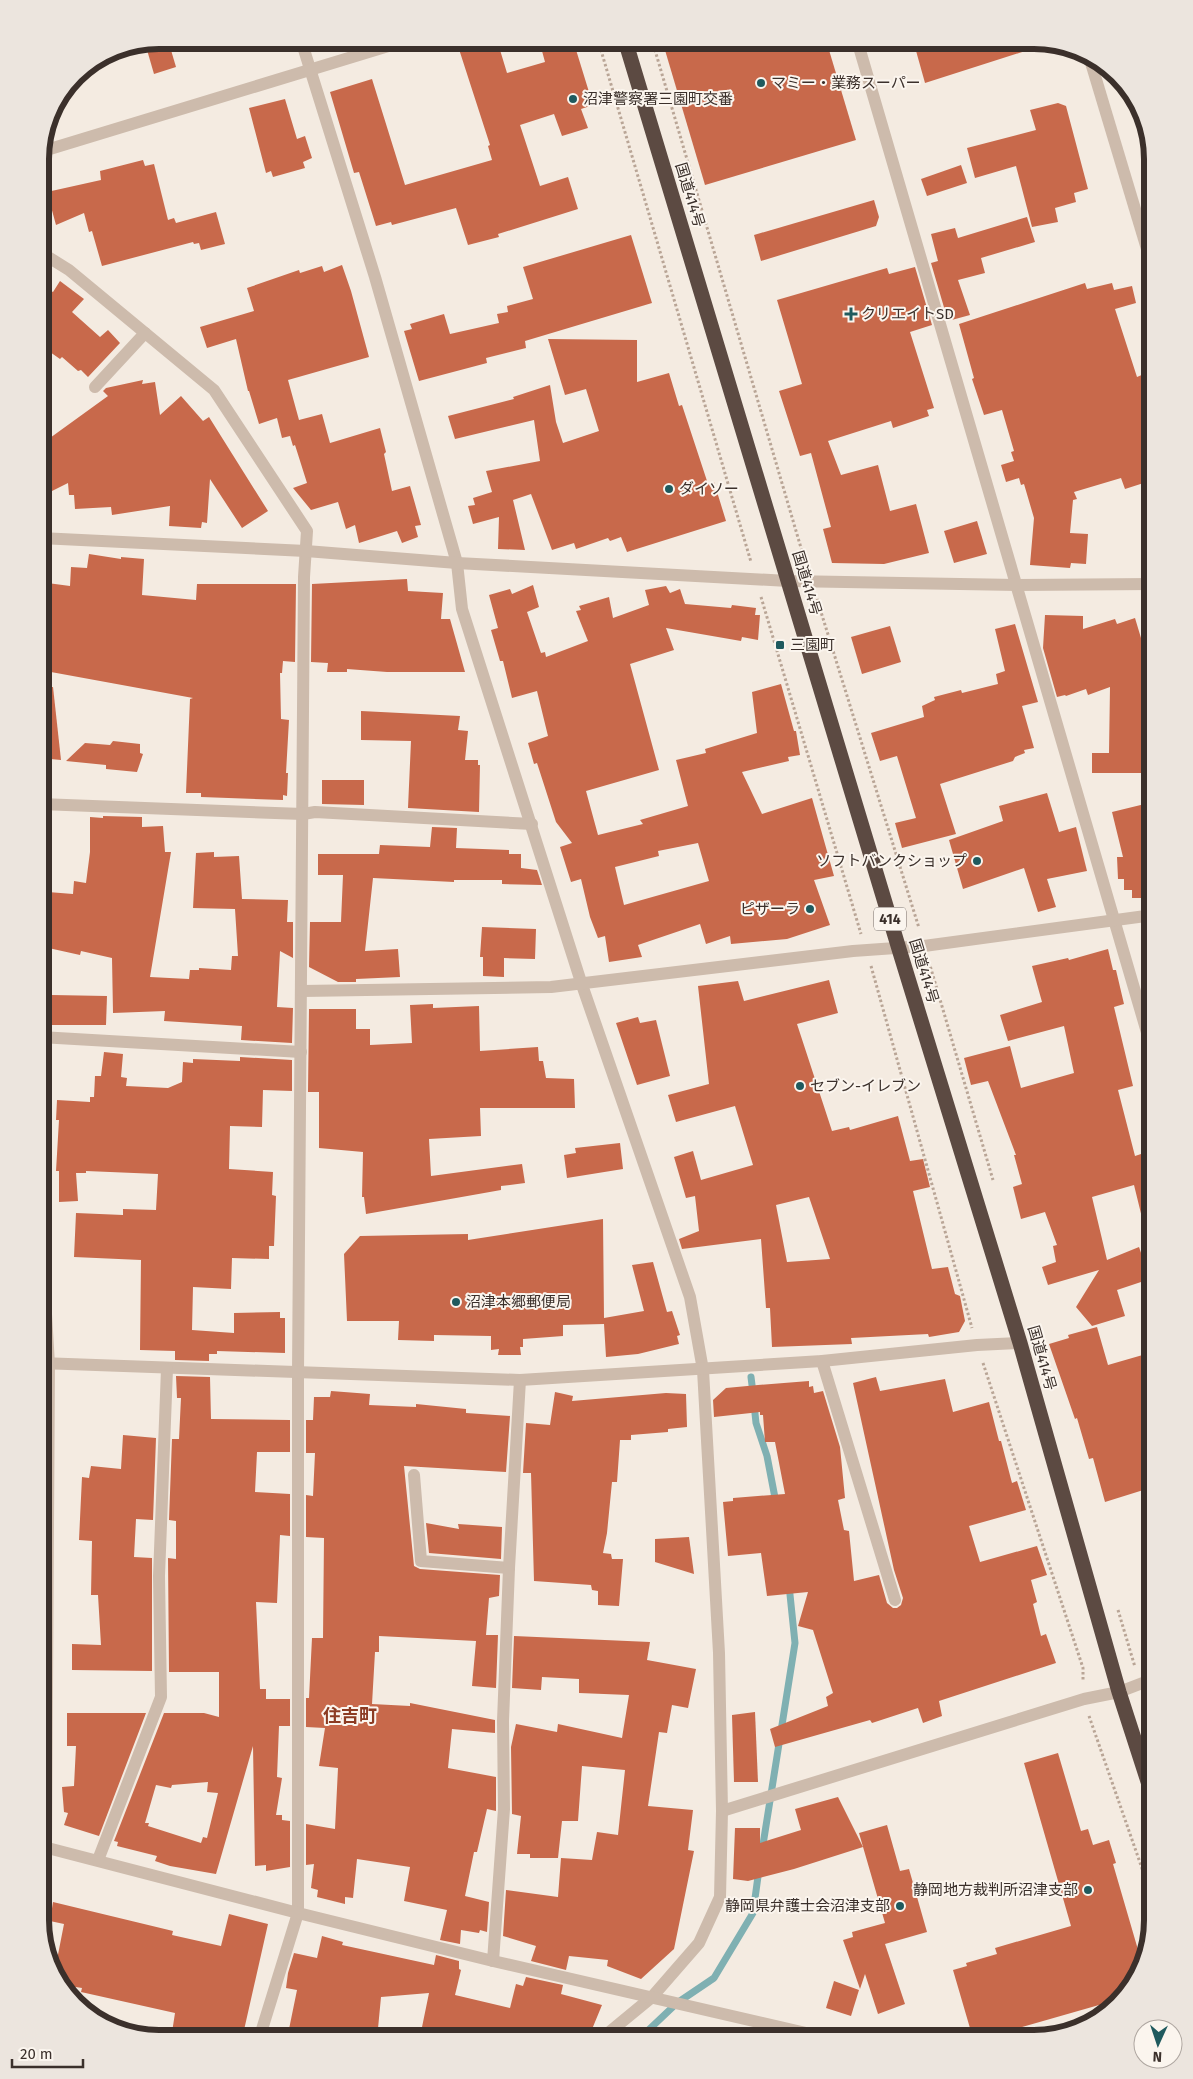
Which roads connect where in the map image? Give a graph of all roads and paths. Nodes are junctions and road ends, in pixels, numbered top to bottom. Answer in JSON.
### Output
{"nodes":[{"id":1,"x":305,"y":49,"type":"edge"},
{"id":2,"x":380,"y":49,"type":"edge"},
{"id":3,"x":601,"y":49,"type":"edge"},
{"id":4,"x":628,"y":49,"type":"edge"},
{"id":5,"x":655,"y":49,"type":"edge"},
{"id":6,"x":860,"y":49,"type":"edge"},
{"id":7,"x":1092,"y":65,"type":"edge"},
{"id":8,"x":311,"y":71,"type":"junction"},
{"id":9,"x":49,"y":149,"type":"edge"},
{"id":10,"x":1144,"y":239,"type":"edge"},
{"id":11,"x":49,"y":258,"type":"edge"},
{"id":12,"x":145,"y":333,"type":"junction"},
{"id":13,"x":95,"y":387,"type":"dead end"},
{"id":14,"x":49,"y":538,"type":"edge"},
{"id":15,"x":306,"y":551,"type":"junction"},
{"id":16,"x":457,"y":563,"type":"junction"},
{"id":17,"x":756,"y":579,"type":"junction"},
{"id":18,"x":788,"y":581,"type":"junction"},
{"id":19,"x":811,"y":582,"type":"junction"},
{"id":20,"x":1017,"y":584,"type":"junction"},
{"id":21,"x":1144,"y":584,"type":"edge"},
{"id":22,"x":49,"y":804,"type":"edge"},
{"id":23,"x":303,"y":814,"type":"junction"},
{"id":24,"x":532,"y":824,"type":"junction"},
{"id":25,"x":1144,"y":916,"type":"edge"},
{"id":26,"x":1114,"y":919,"type":"junction"},
{"id":27,"x":924,"y":946,"type":"junction"},
{"id":28,"x":899,"y":949,"type":"junction"},
{"id":29,"x":866,"y":951,"type":"junction"},
{"id":30,"x":581,"y":982,"type":"junction"},
{"id":31,"x":302,"y":991,"type":"junction"},
{"id":32,"x":1144,"y":1022,"type":"edge"},
{"id":33,"x":49,"y":1038,"type":"edge"},
{"id":34,"x":301,"y":1052,"type":"junction"},
{"id":35,"x":994,"y":1186,"type":"dead end"},
{"id":36,"x":1020,"y":1343,"type":"junction"},
{"id":37,"x":977,"y":1346,"type":"junction"},
{"id":38,"x":822,"y":1362,"type":"junction"},
{"id":39,"x":49,"y":1364,"type":"edge"},
{"id":40,"x":167,"y":1369,"type":"junction"},
{"id":41,"x":703,"y":1370,"type":"junction"},
{"id":42,"x":298,"y":1373,"type":"junction"},
{"id":43,"x":520,"y":1380,"type":"junction"},
{"id":44,"x":414,"y":1476,"type":"dead end"},
{"id":45,"x":508,"y":1568,"type":"junction"},
{"id":46,"x":895,"y":1600,"type":"dead end"},
{"id":47,"x":1117,"y":1607,"type":"dead end"},
{"id":48,"x":1144,"y":1682,"type":"edge"},
{"id":49,"x":1140,"y":1683,"type":"junction"},
{"id":50,"x":1119,"y":1692,"type":"junction"},
{"id":51,"x":1144,"y":1695,"type":"edge"},
{"id":52,"x":1084,"y":1699,"type":"junction"},
{"id":53,"x":1144,"y":1770,"type":"edge"},
{"id":54,"x":722,"y":1811,"type":"junction"},
{"id":55,"x":49,"y":1848,"type":"edge"},
{"id":56,"x":98,"y":1860,"type":"junction"},
{"id":57,"x":1144,"y":1874,"type":"edge"},
{"id":58,"x":298,"y":1913,"type":"junction"},
{"id":59,"x":493,"y":1961,"type":"junction"},
{"id":60,"x":652,"y":1997,"type":"junction"},
{"id":61,"x":263,"y":2030,"type":"edge"},
{"id":62,"x":613,"y":2030,"type":"edge"},
{"id":63,"x":793,"y":2030,"type":"edge"}],
"edges":[{"from":1,"to":8,"type":"street"},
{"from":2,"to":8,"type":"street"},
{"from":3,"to":17,"type":"path"},
{"from":4,"to":18,"type":"highway","name":"国道414号","number":"414"},
{"from":5,"to":19,"type":"path"},
{"from":6,"to":20,"type":"street"},
{"from":7,"to":10,"type":"street"},
{"from":8,"to":9,"type":"street"},
{"from":8,"to":16,"type":"street"},
{"from":11,"to":12,"type":"street"},
{"from":12,"to":13,"type":"street"},
{"from":12,"to":15,"type":"street"},
{"from":14,"to":15,"type":"street"},
{"from":15,"to":16,"type":"street"},
{"from":15,"to":23,"type":"street"},
{"from":16,"to":17,"type":"street"},
{"from":16,"to":24,"type":"street"},
{"from":17,"to":18,"type":"street"},
{"from":17,"to":29,"type":"path"},
{"from":18,"to":19,"type":"street"},
{"from":18,"to":28,"type":"highway","name":"国道414号","number":"414"},
{"from":19,"to":20,"type":"street"},
{"from":19,"to":27,"type":"path"},
{"from":20,"to":21,"type":"street"},
{"from":20,"to":26,"type":"street"},
{"from":22,"to":23,"type":"street"},
{"from":23,"to":24,"type":"street"},
{"from":23,"to":31,"type":"street"},
{"from":24,"to":30,"type":"street"},
{"from":25,"to":26,"type":"street"},
{"from":26,"to":27,"type":"street"},
{"from":26,"to":32,"type":"street"},
{"from":27,"to":28,"type":"street"},
{"from":27,"to":35,"type":"path"},
{"from":28,"to":29,"type":"street"},
{"from":28,"to":36,"type":"highway","name":"国道414号","number":"414"},
{"from":29,"to":30,"type":"street"},
{"from":29,"to":37,"type":"path"},
{"from":30,"to":31,"type":"street"},
{"from":30,"to":41,"type":"street"},
{"from":31,"to":34,"type":"street"},
{"from":33,"to":34,"type":"street"},
{"from":34,"to":42,"type":"street"},
{"from":36,"to":37,"type":"street"},
{"from":36,"to":50,"type":"highway","name":"国道414号","number":"414"},
{"from":37,"to":38,"type":"street"},
{"from":37,"to":52,"type":"path"},
{"from":38,"to":41,"type":"street"},
{"from":38,"to":46,"type":"street"},
{"from":39,"to":40,"type":"street"},
{"from":40,"to":42,"type":"street"},
{"from":40,"to":56,"type":"street"},
{"from":41,"to":43,"type":"street"},
{"from":41,"to":54,"type":"street"},
{"from":42,"to":43,"type":"street"},
{"from":42,"to":58,"type":"street"},
{"from":43,"to":45,"type":"street"},
{"from":44,"to":45,"type":"street"},
{"from":45,"to":59,"type":"street"},
{"from":47,"to":49,"type":"path"},
{"from":48,"to":49,"type":"street"},
{"from":49,"to":50,"type":"street"},
{"from":49,"to":51,"type":"path"},
{"from":50,"to":52,"type":"street"},
{"from":50,"to":53,"type":"highway","name":"国道414号","number":"414"},
{"from":52,"to":54,"type":"street"},
{"from":52,"to":57,"type":"path"},
{"from":54,"to":60,"type":"street"},
{"from":55,"to":56,"type":"street"},
{"from":56,"to":58,"type":"street"},
{"from":58,"to":59,"type":"street"},
{"from":58,"to":61,"type":"street"},
{"from":59,"to":60,"type":"street"},
{"from":60,"to":62,"type":"street"},
{"from":60,"to":63,"type":"street"}]}
